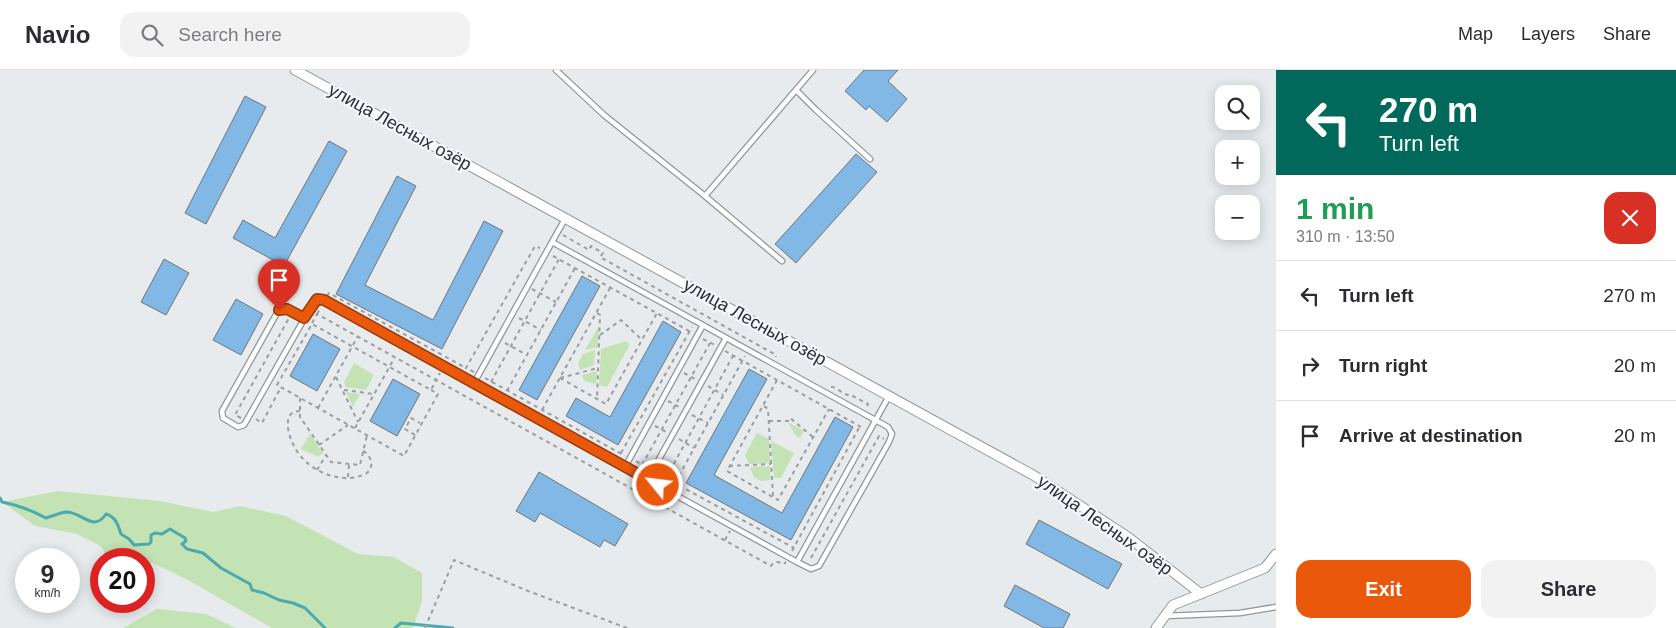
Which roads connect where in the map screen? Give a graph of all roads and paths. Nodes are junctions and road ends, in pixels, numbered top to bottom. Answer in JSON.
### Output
{"nodes":[{"id":1,"x":295,"y":70,"type":"edge"},
{"id":2,"x":556,"y":70,"type":"edge"},
{"id":3,"x":813,"y":70,"type":"edge"},
{"id":4,"x":796,"y":90,"type":"junction"},
{"id":5,"x":870,"y":159,"type":"dead end"},
{"id":6,"x":705,"y":196,"type":"junction"},
{"id":7,"x":565,"y":218,"type":"junction"},
{"id":8,"x":552,"y":242,"type":"junction"},
{"id":9,"x":558,"y":245,"type":"junction"},
{"id":10,"x":546,"y":252,"type":"junction"},
{"id":11,"x":559,"y":259,"type":"junction"},
{"id":12,"x":782,"y":261,"type":"dead end"},
{"id":13,"x":575,"y":268,"type":"junction"},
{"id":14,"x":516,"y":280,"type":"junction"},
{"id":15,"x":527,"y":286,"type":"junction"},
{"id":16,"x":610,"y":288,"type":"junction"},
{"id":17,"x":540,"y":294,"type":"junction"},
{"id":18,"x":325,"y":300,"type":"junction"},
{"id":19,"x":556,"y":302,"type":"junction"},
{"id":20,"x":500,"y":308,"type":"junction"},
{"id":21,"x":596,"y":313,"type":"junction"},
{"id":22,"x":657,"y":313,"type":"junction"},
{"id":23,"x":317,"y":314,"type":"junction"},
{"id":24,"x":512,"y":314,"type":"junction"},
{"id":25,"x":304,"y":318,"type":"junction"},
{"id":26,"x":695,"y":321,"type":"junction"},
{"id":27,"x":525,"y":322,"type":"junction"},
{"id":28,"x":312,"y":324,"type":"junction"},
{"id":29,"x":703,"y":325,"type":"junction"},
{"id":30,"x":541,"y":330,"type":"junction"},
{"id":31,"x":689,"y":331,"type":"junction"},
{"id":32,"x":486,"y":332,"type":"junction"},
{"id":33,"x":600,"y":335,"type":"junction"},
{"id":34,"x":358,"y":336,"type":"junction"},
{"id":35,"x":698,"y":336,"type":"junction"},
{"id":36,"x":726,"y":338,"type":"junction"},
{"id":37,"x":498,"y":339,"type":"junction"},
{"id":38,"x":642,"y":340,"type":"junction"},
{"id":39,"x":710,"y":343,"type":"junction"},
{"id":40,"x":352,"y":346,"type":"junction"},
{"id":41,"x":511,"y":346,"type":"junction"},
{"id":42,"x":720,"y":349,"type":"junction"},
{"id":43,"x":748,"y":350,"type":"junction"},
{"id":44,"x":527,"y":355,"type":"junction"},
{"id":45,"x":734,"y":356,"type":"junction"},
{"id":46,"x":395,"y":357,"type":"junction"},
{"id":47,"x":777,"y":360,"type":"dead end"},
{"id":48,"x":742,"y":361,"type":"junction"},
{"id":49,"x":389,"y":367,"type":"junction"},
{"id":50,"x":466,"y":368,"type":"junction"},
{"id":51,"x":598,"y":368,"type":"junction"},
{"id":52,"x":478,"y":375,"type":"junction"},
{"id":53,"x":336,"y":376,"type":"junction"},
{"id":54,"x":560,"y":378,"type":"junction"},
{"id":55,"x":436,"y":380,"type":"junction"},
{"id":56,"x":777,"y":380,"type":"junction"},
{"id":57,"x":491,"y":382,"type":"dead end"},
{"id":58,"x":474,"y":383,"type":"junction"},
{"id":59,"x":828,"y":388,"type":"dead end"},
{"id":60,"x":343,"y":390,"type":"junction"},
{"id":61,"x":431,"y":390,"type":"junction"},
{"id":62,"x":507,"y":391,"type":"dead end"},
{"id":63,"x":374,"y":394,"type":"junction"},
{"id":64,"x":888,"y":396,"type":"junction"},
{"id":65,"x":300,"y":398,"type":"junction"},
{"id":66,"x":597,"y":399,"type":"junction"},
{"id":67,"x":763,"y":406,"type":"junction"},
{"id":68,"x":318,"y":408,"type":"junction"},
{"id":69,"x":829,"y":409,"type":"junction"},
{"id":70,"x":542,"y":410,"type":"dead end"},
{"id":71,"x":300,"y":411,"type":"junction"},
{"id":72,"x":863,"y":414,"type":"junction"},
{"id":73,"x":875,"y":420,"type":"junction"},
{"id":74,"x":769,"y":421,"type":"junction"},
{"id":75,"x":358,"y":422,"type":"junction"},
{"id":76,"x":348,"y":424,"type":"junction"},
{"id":77,"x":421,"y":424,"type":"junction"},
{"id":78,"x":859,"y":425,"type":"junction"},
{"id":79,"x":355,"y":428,"type":"junction"},
{"id":80,"x":869,"y":431,"type":"junction"},
{"id":81,"x":366,"y":435,"type":"junction"},
{"id":82,"x":415,"y":435,"type":"junction"},
{"id":83,"x":878,"y":436,"type":"junction"},
{"id":84,"x":813,"y":437,"type":"junction"},
{"id":85,"x":889,"y":442,"type":"junction"},
{"id":86,"x":319,"y":445,"type":"junction"},
{"id":87,"x":363,"y":451,"type":"junction"},
{"id":88,"x":621,"y":453,"type":"dead end"},
{"id":89,"x":326,"y":455,"type":"junction"},
{"id":90,"x":350,"y":464,"type":"junction"},
{"id":91,"x":771,"y":464,"type":"junction"},
{"id":92,"x":642,"y":465,"type":"dead end"},
{"id":93,"x":729,"y":466,"type":"junction"},
{"id":94,"x":625,"y":467,"type":"junction"},
{"id":95,"x":317,"y":470,"type":"junction"},
{"id":96,"x":348,"y":477,"type":"junction"},
{"id":97,"x":666,"y":478,"type":"dead end"},
{"id":98,"x":648,"y":479,"type":"junction"},
{"id":99,"x":674,"y":483,"type":"dead end"},
{"id":100,"x":772,"y":496,"type":"junction"},
{"id":101,"x":1276,"y":554,"type":"edge"},
{"id":102,"x":788,"y":557,"type":"junction"},
{"id":103,"x":811,"y":558,"type":"dead end"},
{"id":104,"x":797,"y":562,"type":"junction"},
{"id":105,"x":1201,"y":594,"type":"junction"},
{"id":106,"x":1276,"y":607,"type":"edge"},
{"id":107,"x":1165,"y":616,"type":"junction"},
{"id":108,"x":425,"y":628,"type":"edge"},
{"id":109,"x":627,"y":628,"type":"edge"},
{"id":110,"x":1156,"y":628,"type":"edge"}],
"edges":[{"from":1,"to":7,"type":"street","name":"улица Лесных озёр"},
{"from":2,"to":6,"type":"lane"},
{"from":3,"to":4,"type":"lane"},
{"from":4,"to":5,"type":"lane"},
{"from":4,"to":6,"type":"lane"},
{"from":6,"to":12,"type":"lane"},
{"from":7,"to":8,"type":"lane"},
{"from":7,"to":64,"type":"street","name":"улица Лесных озёр"},
{"from":8,"to":9,"type":"lane"},
{"from":8,"to":10,"type":"lane"},
{"from":9,"to":11,"type":"path"},
{"from":9,"to":26,"type":"lane"},
{"from":9,"to":47,"type":"path"},
{"from":10,"to":14,"type":"path"},
{"from":10,"to":15,"type":"lane"},
{"from":11,"to":13,"type":"path"},
{"from":11,"to":17,"type":"path"},
{"from":13,"to":16,"type":"path"},
{"from":13,"to":19,"type":"path"},
{"from":14,"to":15,"type":"path"},
{"from":14,"to":20,"type":"path"},
{"from":15,"to":17,"type":"path"},
{"from":15,"to":24,"type":"lane"},
{"from":16,"to":21,"type":"path"},
{"from":16,"to":22,"type":"path"},
{"from":17,"to":19,"type":"path"},
{"from":17,"to":27,"type":"path"},
{"from":18,"to":23,"type":"path"},
{"from":18,"to":25,"type":"lane"},
{"from":18,"to":50,"type":"path"},
{"from":18,"to":58,"type":"lane"},
{"from":19,"to":30,"type":"path"},
{"from":20,"to":24,"type":"path"},
{"from":20,"to":32,"type":"path"},
{"from":21,"to":33,"type":"path"},
{"from":21,"to":54,"type":"path"},
{"from":22,"to":31,"type":"path"},
{"from":22,"to":38,"type":"path"},
{"from":23,"to":28,"type":"path"},
{"from":23,"to":34,"type":"path"},
{"from":24,"to":27,"type":"path"},
{"from":24,"to":37,"type":"lane"},
{"from":25,"to":25,"type":"lane"},
{"from":26,"to":29,"type":"lane"},
{"from":26,"to":31,"type":"path"},
{"from":27,"to":30,"type":"path"},
{"from":27,"to":41,"type":"path"},
{"from":28,"to":40,"type":"path"},
{"from":28,"to":65,"type":"path"},
{"from":29,"to":35,"type":"lane"},
{"from":29,"to":36,"type":"lane"},
{"from":30,"to":44,"type":"path"},
{"from":31,"to":35,"type":"path"},
{"from":31,"to":88,"type":"path"},
{"from":32,"to":37,"type":"path"},
{"from":32,"to":50,"type":"path"},
{"from":33,"to":38,"type":"path"},
{"from":33,"to":51,"type":"path"},
{"from":34,"to":40,"type":"path"},
{"from":34,"to":46,"type":"path"},
{"from":35,"to":39,"type":"path"},
{"from":35,"to":94,"type":"lane"},
{"from":36,"to":42,"type":"lane"},
{"from":36,"to":43,"type":"lane"},
{"from":37,"to":41,"type":"path"},
{"from":37,"to":52,"type":"lane"},
{"from":38,"to":66,"type":"path"},
{"from":39,"to":42,"type":"path"},
{"from":39,"to":92,"type":"path"},
{"from":40,"to":49,"type":"path"},
{"from":40,"to":53,"type":"path"},
{"from":41,"to":44,"type":"path"},
{"from":41,"to":57,"type":"path"},
{"from":42,"to":45,"type":"path"},
{"from":42,"to":98,"type":"lane"},
{"from":43,"to":48,"type":"path"},
{"from":43,"to":72,"type":"lane"},
{"from":44,"to":62,"type":"path"},
{"from":45,"to":48,"type":"path"},
{"from":45,"to":97,"type":"path"},
{"from":46,"to":49,"type":"path"},
{"from":46,"to":55,"type":"path"},
{"from":48,"to":56,"type":"path"},
{"from":48,"to":99,"type":"path"},
{"from":49,"to":61,"type":"path"},
{"from":49,"to":63,"type":"path"},
{"from":50,"to":52,"type":"path"},
{"from":51,"to":54,"type":"path"},
{"from":51,"to":66,"type":"path"},
{"from":52,"to":58,"type":"lane"},
{"from":53,"to":60,"type":"path"},
{"from":53,"to":68,"type":"path"},
{"from":54,"to":66,"type":"path"},
{"from":54,"to":70,"type":"path"},
{"from":55,"to":61,"type":"path"},
{"from":55,"to":102,"type":"path"},
{"from":56,"to":67,"type":"path"},
{"from":56,"to":69,"type":"path"},
{"from":58,"to":94,"type":"lane"},
{"from":59,"to":72,"type":"path"},
{"from":60,"to":63,"type":"path"},
{"from":60,"to":75,"type":"path"},
{"from":61,"to":77,"type":"path"},
{"from":63,"to":75,"type":"path"},
{"from":64,"to":73,"type":"lane"},
{"from":64,"to":105,"type":"street","name":"улица Лесных озёр"},
{"from":65,"to":68,"type":"path"},
{"from":65,"to":71,"type":"path"},
{"from":67,"to":74,"type":"path"},
{"from":67,"to":93,"type":"path"},
{"from":68,"to":76,"type":"path"},
{"from":69,"to":78,"type":"path"},
{"from":69,"to":84,"type":"path"},
{"from":71,"to":86,"type":"path"},
{"from":71,"to":95,"type":"path"},
{"from":72,"to":73,"type":"lane"},
{"from":72,"to":78,"type":"path"},
{"from":73,"to":80,"type":"lane"},
{"from":73,"to":85,"type":"lane"},
{"from":74,"to":84,"type":"path"},
{"from":74,"to":91,"type":"path"},
{"from":75,"to":79,"type":"path"},
{"from":76,"to":79,"type":"path"},
{"from":76,"to":86,"type":"path"},
{"from":77,"to":82,"type":"path"},
{"from":77,"to":82,"type":"path"},
{"from":78,"to":80,"type":"path"},
{"from":78,"to":102,"type":"path"},
{"from":79,"to":81,"type":"path"},
{"from":80,"to":83,"type":"path"},
{"from":80,"to":104,"type":"lane"},
{"from":81,"to":82,"type":"path"},
{"from":81,"to":87,"type":"path"},
{"from":83,"to":85,"type":"path"},
{"from":83,"to":103,"type":"path"},
{"from":84,"to":100,"type":"path"},
{"from":85,"to":104,"type":"lane"},
{"from":86,"to":89,"type":"path"},
{"from":87,"to":90,"type":"path"},
{"from":87,"to":96,"type":"path"},
{"from":89,"to":90,"type":"path"},
{"from":89,"to":95,"type":"path"},
{"from":90,"to":96,"type":"path"},
{"from":91,"to":93,"type":"path"},
{"from":91,"to":100,"type":"path"},
{"from":93,"to":100,"type":"path"},
{"from":94,"to":98,"type":"lane"},
{"from":95,"to":96,"type":"path"},
{"from":98,"to":102,"type":"lane"},
{"from":101,"to":105,"type":"street"},
{"from":102,"to":104,"type":"lane"},
{"from":105,"to":107,"type":"street"},
{"from":106,"to":107,"type":"lane"},
{"from":107,"to":110,"type":"street"},
{"from":108,"to":109,"type":"path"}]}
